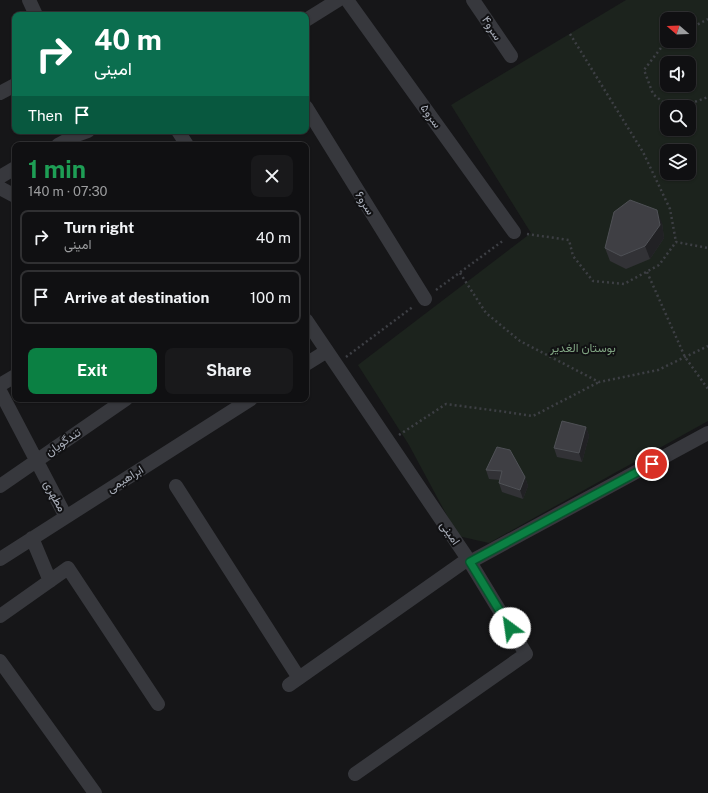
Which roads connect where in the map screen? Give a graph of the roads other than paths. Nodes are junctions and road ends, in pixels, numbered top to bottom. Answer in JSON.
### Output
{"nodes":[{"id":1,"x":338,"y":0,"type":"edge"},
{"id":2,"x":347,"y":0,"type":"edge"},
{"id":3,"x":473,"y":0,"type":"edge"},
{"id":4,"x":309,"y":18,"type":"edge"},
{"id":5,"x":510,"y":56,"type":"dead end"},
{"id":6,"x":12,"y":87,"type":"edge"},
{"id":7,"x":0,"y":94,"type":"edge"},
{"id":8,"x":309,"y":112,"type":"edge"},
{"id":9,"x":80,"y":134,"type":"edge"},
{"id":10,"x":64,"y":142,"type":"edge"},
{"id":11,"x":12,"y":170,"type":"edge"},
{"id":12,"x":0,"y":177,"type":"edge"},
{"id":13,"x":0,"y":188,"type":"edge"},
{"id":14,"x":12,"y":194,"type":"edge"},
{"id":15,"x":514,"y":232,"type":"road end"},
{"id":16,"x":425,"y":299,"type":"dead end"},
{"id":17,"x":309,"y":324,"type":"edge"},
{"id":18,"x":327,"y":351,"type":"junction"},
{"id":19,"x":309,"y":362,"type":"edge"},
{"id":20,"x":12,"y":378,"type":"edge"},
{"id":21,"x":0,"y":385,"type":"edge"},
{"id":22,"x":0,"y":391,"type":"edge"},
{"id":23,"x":122,"y":402,"type":"edge"},
{"id":24,"x":246,"y":402,"type":"edge"},
{"id":25,"x":708,"y":434,"type":"edge"},
{"id":26,"x":36,"y":460,"type":"junction"},
{"id":27,"x":0,"y":486,"type":"edge"},
{"id":28,"x":176,"y":486,"type":"dead end"},
{"id":29,"x":66,"y":517,"type":"junction"},
{"id":30,"x":32,"y":538,"type":"junction"},
{"id":31,"x":0,"y":559,"type":"edge"},
{"id":32,"x":469,"y":560,"type":"junction"},
{"id":33,"x":50,"y":581,"type":"junction"},
{"id":34,"x":0,"y":616,"type":"edge"},
{"id":35,"x":0,"y":661,"type":"edge"},
{"id":36,"x":158,"y":704,"type":"dead end"},
{"id":37,"x":355,"y":774,"type":"dead end"},
{"id":38,"x":95,"y":793,"type":"edge"}],
"edges":[{"from":1,"to":4,"type":"street"},
{"from":2,"to":15,"type":"street","name":"سرو۵"},
{"from":3,"to":5,"type":"street","name":"سرو۴"},
{"from":6,"to":7,"type":"street"},
{"from":8,"to":16,"type":"street","name":"سرو۶"},
{"from":9,"to":10,"type":"street"},
{"from":11,"to":12,"type":"street"},
{"from":13,"to":14,"type":"street"},
{"from":17,"to":18,"type":"street","name":"امینی"},
{"from":18,"to":19,"type":"street"},
{"from":18,"to":32,"type":"street","name":"امینی"},
{"from":20,"to":21,"type":"street"},
{"from":22,"to":26,"type":"street","name":"مطهری"},
{"from":23,"to":26,"type":"street","name":"تندگویان"},
{"from":24,"to":29,"type":"street","name":"ابراهیمی"},
{"from":25,"to":32,"type":"street"},
{"from":26,"to":27,"type":"street","name":"تندگویان"},
{"from":26,"to":29,"type":"street","name":"مطهری"},
{"from":28,"to":32,"type":"street"},
{"from":29,"to":30,"type":"street","name":"ابراهیمی"},
{"from":30,"to":31,"type":"street","name":"ابراهیمی"},
{"from":30,"to":33,"type":"street"},
{"from":32,"to":37,"type":"street","name":"امینی"},
{"from":33,"to":34,"type":"street"},
{"from":33,"to":36,"type":"street"},
{"from":35,"to":38,"type":"street"}]}
